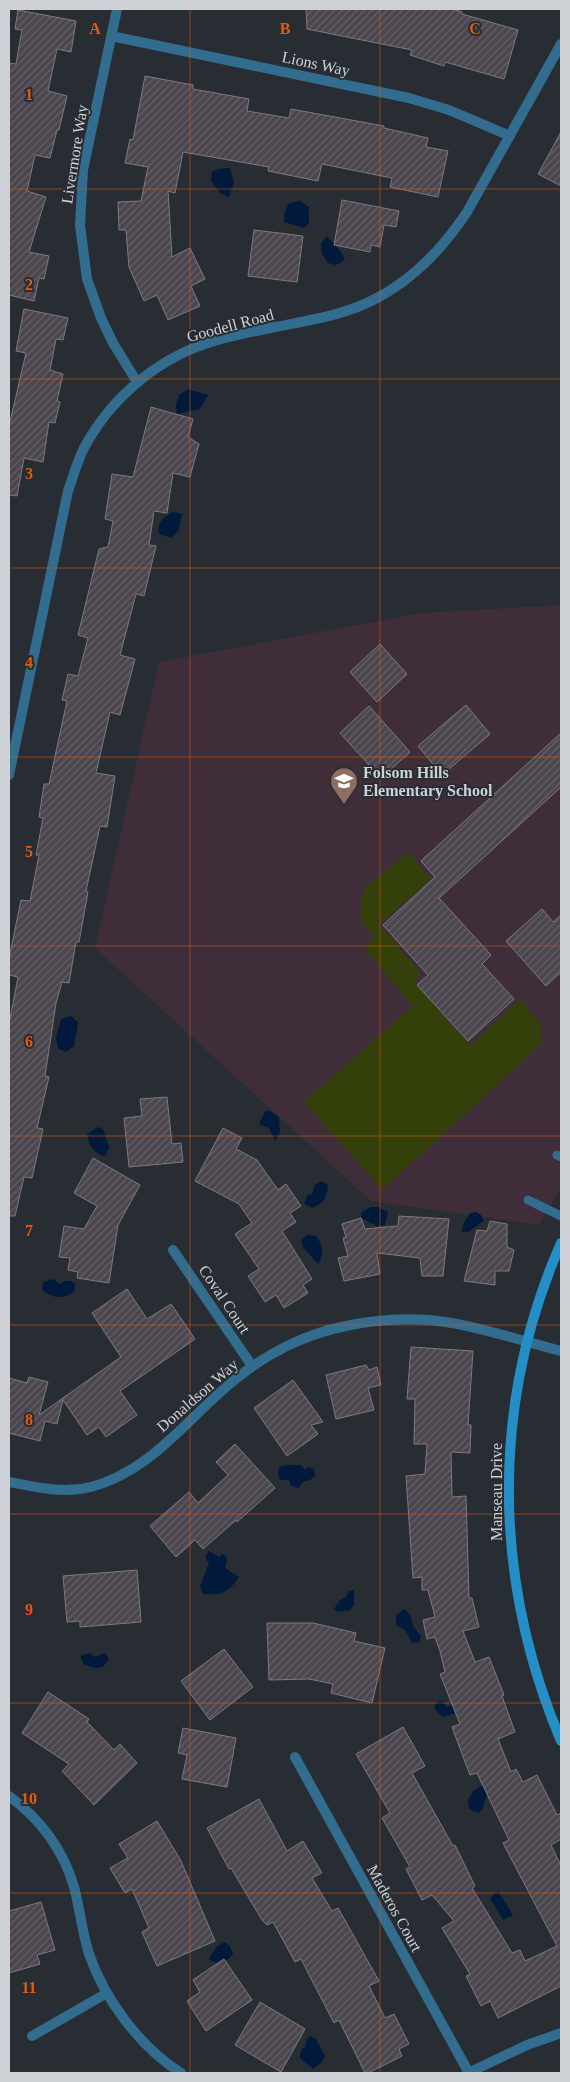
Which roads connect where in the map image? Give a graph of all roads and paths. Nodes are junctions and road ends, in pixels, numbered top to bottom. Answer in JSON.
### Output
{"nodes":[{"id":1,"x":116,"y":9,"type":"edge"},
{"id":2,"x":111,"y":36,"type":"junction"},
{"id":3,"x":561,"y":44,"type":"edge"},
{"id":4,"x":510,"y":136,"type":"junction"},
{"id":5,"x":137,"y":382,"type":"junction"},
{"id":6,"x":9,"y":775,"type":"edge"},
{"id":7,"x":528,"y":1200,"type":"dead end"},
{"id":8,"x":561,"y":1216,"type":"edge"},
{"id":9,"x":561,"y":1244,"type":"edge"},
{"id":10,"x":173,"y":1250,"type":"dead end"},
{"id":11,"x":527,"y":1342,"type":"junction"},
{"id":12,"x":561,"y":1351,"type":"edge"},
{"id":13,"x":252,"y":1366,"type":"junction"},
{"id":14,"x":9,"y":1482,"type":"edge"},
{"id":15,"x":561,"y":1741,"type":"edge"},
{"id":16,"x":296,"y":1757,"type":"dead end"},
{"id":17,"x":9,"y":1796,"type":"edge"},
{"id":18,"x":107,"y":1993,"type":"junction"},
{"id":19,"x":561,"y":2033,"type":"edge"},
{"id":20,"x":32,"y":2036,"type":"dead end"},
{"id":21,"x":181,"y":2073,"type":"edge"},
{"id":22,"x":469,"y":2073,"type":"edge"}],
"edges":[{"from":1,"to":2,"type":"street","name":"Livermore Way"},
{"from":2,"to":4,"type":"street","name":"Lions Way"},
{"from":2,"to":5,"type":"street","name":"Livermore Way"},
{"from":3,"to":4,"type":"street","name":"Goodell Road"},
{"from":4,"to":5,"type":"street","name":"Goodell Road"},
{"from":5,"to":6,"type":"street","name":"Goodell Road"},
{"from":7,"to":8,"type":"lane"},
{"from":9,"to":11,"type":"street","name":"Manseau Drive"},
{"from":10,"to":13,"type":"street","name":"Coval Court"},
{"from":11,"to":12,"type":"street","name":"Donaldson Way"},
{"from":11,"to":13,"type":"street","name":"Donaldson Way"},
{"from":11,"to":15,"type":"street","name":"Manseau Drive"},
{"from":13,"to":14,"type":"street","name":"Donaldson Way"},
{"from":16,"to":22,"type":"street","name":"Maderos Court"},
{"from":17,"to":18,"type":"street"},
{"from":18,"to":20,"type":"street"},
{"from":18,"to":21,"type":"street"},
{"from":19,"to":22,"type":"street"}]}
